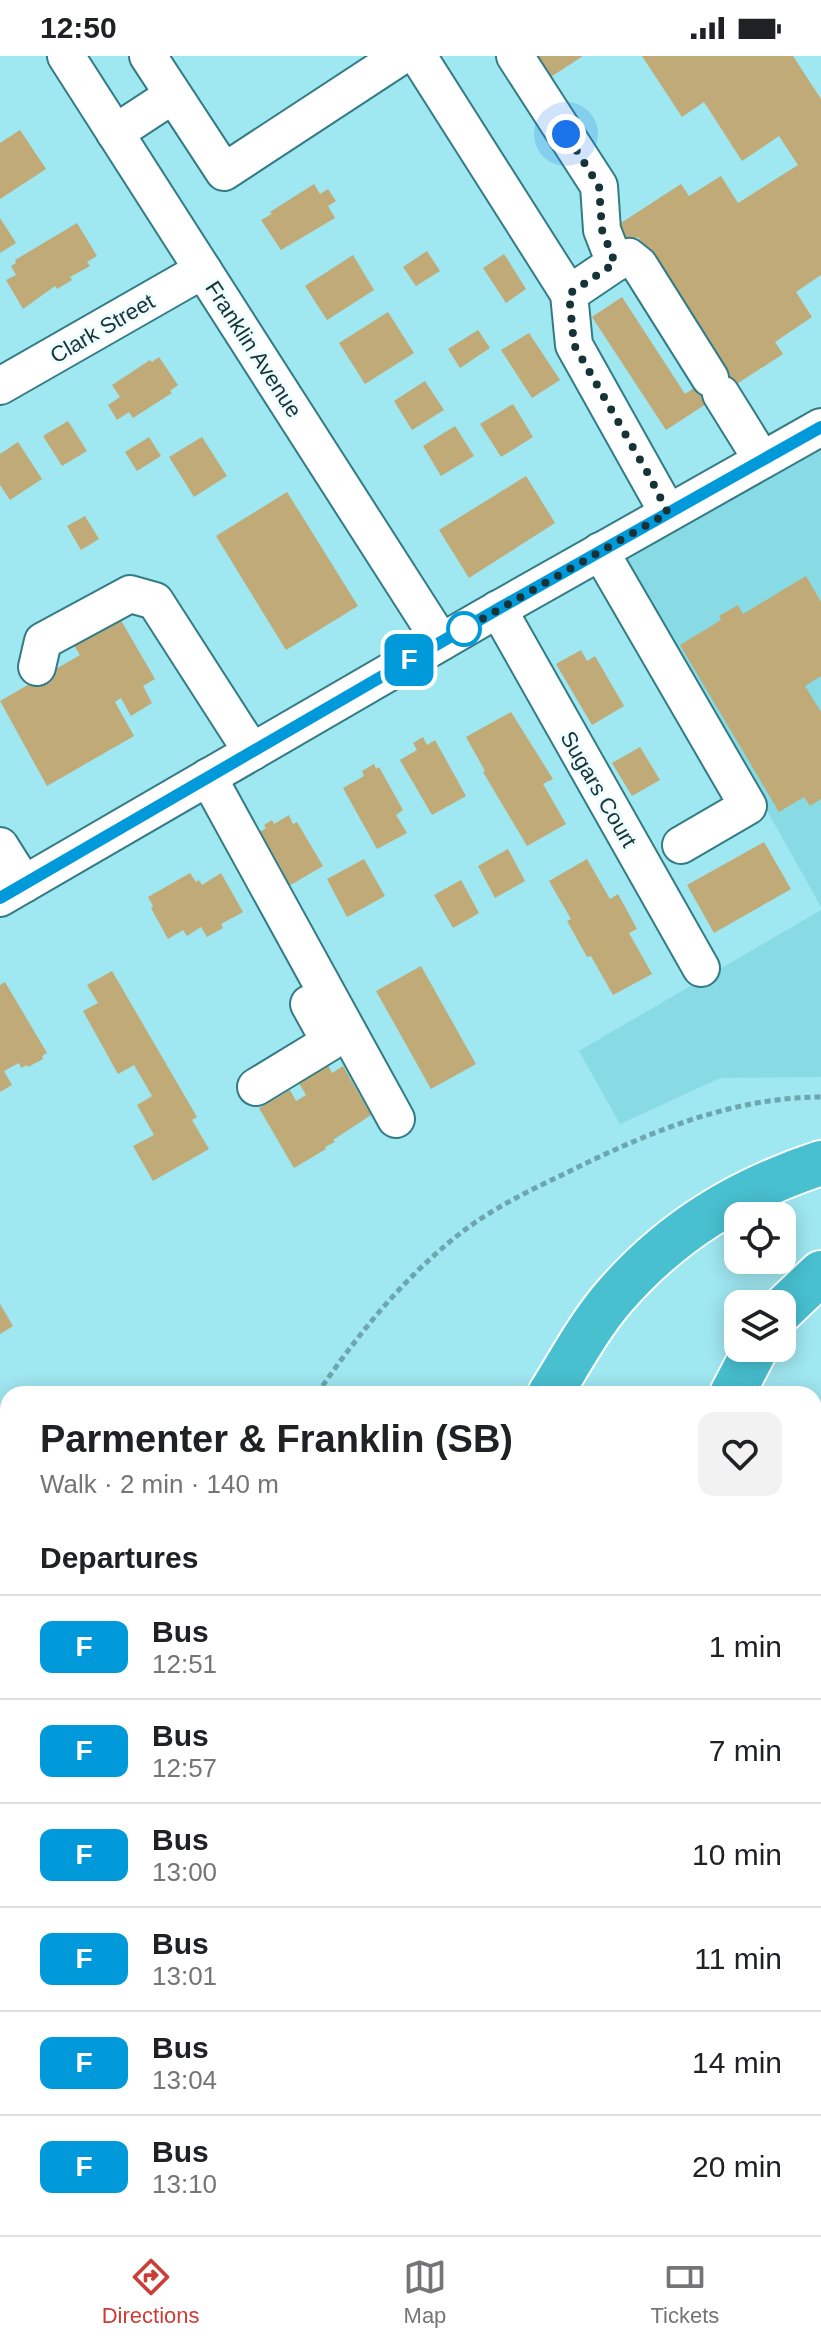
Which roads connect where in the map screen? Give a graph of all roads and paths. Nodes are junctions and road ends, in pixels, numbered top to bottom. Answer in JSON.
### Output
{"nodes":[{"id":1,"x":148,"y":56,"type":"edge"},
{"id":2,"x":401,"y":56,"type":"edge"},
{"id":3,"x":418,"y":56,"type":"edge"},
{"id":4,"x":515,"y":56,"type":"edge"},
{"id":5,"x":70,"y":57,"type":"edge"},
{"id":6,"x":173,"y":95,"type":"junction"},
{"id":7,"x":115,"y":133,"type":"junction"},
{"id":8,"x":615,"y":263,"type":"junction"},
{"id":9,"x":203,"y":270,"type":"junction"},
{"id":10,"x":569,"y":294,"type":"junction"},
{"id":11,"x":0,"y":386,"type":"edge"},
{"id":12,"x":821,"y":427,"type":"edge"},
{"id":13,"x":762,"y":460,"type":"junction"},
{"id":14,"x":668,"y":513,"type":"junction"},
{"id":15,"x":600,"y":551,"type":"junction"},
{"id":16,"x":498,"y":609,"type":"junction"},
{"id":17,"x":441,"y":642,"type":"junction"},
{"id":18,"x":37,"y":667,"type":"dead end"},
{"id":19,"x":252,"y":752,"type":"junction"},
{"id":20,"x":198,"y":783,"type":"junction"},
{"id":21,"x":681,"y":845,"type":"dead end"},
{"id":22,"x":0,"y":846,"type":"edge"},
{"id":23,"x":12,"y":891,"type":"edge"},
{"id":24,"x":701,"y":968,"type":"dead end"},
{"id":25,"x":256,"y":1087,"type":"dead end"},
{"id":26,"x":821,"y":1097,"type":"edge"},
{"id":27,"x":396,"y":1119,"type":"dead end"},
{"id":28,"x":821,"y":1163,"type":"edge"},
{"id":29,"x":821,"y":1273,"type":"edge"},
{"id":30,"x":796,"y":1297,"type":"edge"},
{"id":31,"x":749,"y":1362,"type":"edge"},
{"id":32,"x":322,"y":1386,"type":"edge"},
{"id":33,"x":555,"y":1386,"type":"edge"},
{"id":34,"x":736,"y":1386,"type":"edge"}],
"edges":[{"from":1,"to":6,"type":"street"},
{"from":2,"to":6,"type":"street"},
{"from":3,"to":10,"type":"street"},
{"from":4,"to":8,"type":"street"},
{"from":5,"to":7,"type":"street","name":"Franklin Avenue"},
{"from":6,"to":7,"type":"street"},
{"from":7,"to":9,"type":"street","name":"Franklin Avenue"},
{"from":8,"to":10,"type":"street"},
{"from":8,"to":13,"type":"street"},
{"from":9,"to":11,"type":"street","name":"Clark Street"},
{"from":9,"to":17,"type":"street","name":"Franklin Avenue"},
{"from":10,"to":14,"type":"street"},
{"from":12,"to":13,"type":"street"},
{"from":13,"to":14,"type":"street"},
{"from":14,"to":15,"type":"street"},
{"from":15,"to":16,"type":"street"},
{"from":15,"to":21,"type":"street"},
{"from":16,"to":17,"type":"street"},
{"from":16,"to":24,"type":"street","name":"Sugars Court"},
{"from":17,"to":19,"type":"street"},
{"from":18,"to":19,"type":"street"},
{"from":19,"to":20,"type":"street"},
{"from":20,"to":23,"type":"street"},
{"from":20,"to":25,"type":"street"},
{"from":20,"to":27,"type":"street"},
{"from":22,"to":23,"type":"street"},
{"from":26,"to":32,"type":"path"},
{"from":28,"to":33,"type":"highway"},
{"from":29,"to":30,"type":"highway"},
{"from":31,"to":34,"type":"highway"}]}
